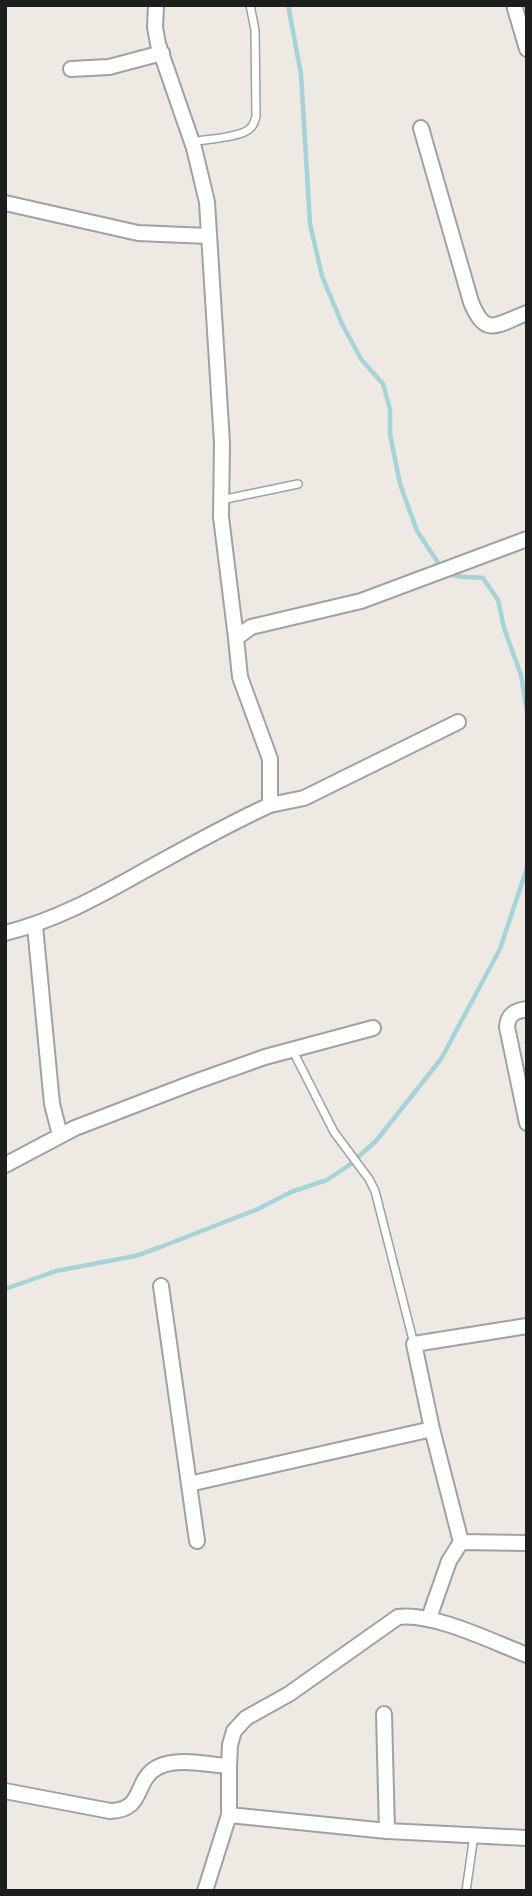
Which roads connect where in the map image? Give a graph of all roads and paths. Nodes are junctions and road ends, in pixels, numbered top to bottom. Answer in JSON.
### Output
{"nodes":[{"id":1,"x":156,"y":5,"type":"edge"},
{"id":2,"x":250,"y":5,"type":"edge"},
{"id":3,"x":514,"y":5,"type":"edge"},
{"id":4,"x":527,"y":49,"type":"edge"},
{"id":5,"x":162,"y":53,"type":"junction"},
{"id":6,"x":71,"y":69,"type":"dead end"},
{"id":7,"x":421,"y":128,"type":"dead end"},
{"id":8,"x":192,"y":142,"type":"junction"},
{"id":9,"x":5,"y":203,"type":"edge"},
{"id":10,"x":208,"y":236,"type":"junction"},
{"id":11,"x":527,"y":313,"type":"edge"},
{"id":12,"x":298,"y":484,"type":"dead end"},
{"id":13,"x":220,"y":501,"type":"junction"},
{"id":14,"x":527,"y":539,"type":"edge"},
{"id":15,"x":236,"y":638,"type":"junction"},
{"id":16,"x":458,"y":722,"type":"dead end"},
{"id":17,"x":270,"y":805,"type":"junction"},
{"id":18,"x":35,"y":926,"type":"junction"},
{"id":19,"x":5,"y":933,"type":"edge"},
{"id":20,"x":527,"y":1009,"type":"edge"},
{"id":21,"x":373,"y":1028,"type":"dead end"},
{"id":22,"x":293,"y":1051,"type":"junction"},
{"id":23,"x":527,"y":1123,"type":"edge"},
{"id":24,"x":60,"y":1135,"type":"junction"},
{"id":25,"x":5,"y":1165,"type":"edge"},
{"id":26,"x":160,"y":1286,"type":"dead end"},
{"id":27,"x":527,"y":1326,"type":"edge"},
{"id":28,"x":414,"y":1344,"type":"junction"},
{"id":29,"x":432,"y":1429,"type":"junction"},
{"id":30,"x":189,"y":1484,"type":"junction"},
{"id":31,"x":197,"y":1541,"type":"dead end"},
{"id":32,"x":461,"y":1542,"type":"junction"},
{"id":33,"x":527,"y":1543,"type":"edge"},
{"id":34,"x":429,"y":1618,"type":"junction"},
{"id":35,"x":527,"y":1655,"type":"edge"},
{"id":36,"x":384,"y":1714,"type":"dead end"},
{"id":37,"x":229,"y":1766,"type":"junction"},
{"id":38,"x":5,"y":1791,"type":"edge"},
{"id":39,"x":229,"y":1815,"type":"junction"},
{"id":40,"x":387,"y":1831,"type":"junction"},
{"id":41,"x":474,"y":1835,"type":"junction"},
{"id":42,"x":527,"y":1838,"type":"edge"},
{"id":43,"x":205,"y":1891,"type":"edge"},
{"id":44,"x":466,"y":1891,"type":"edge"}],
"edges":[{"from":1,"to":5,"type":"street"},
{"from":2,"to":8,"type":"lane"},
{"from":3,"to":4,"type":"street"},
{"from":5,"to":6,"type":"street"},
{"from":5,"to":8,"type":"street"},
{"from":7,"to":11,"type":"street"},
{"from":8,"to":10,"type":"street"},
{"from":9,"to":10,"type":"street"},
{"from":10,"to":13,"type":"street"},
{"from":12,"to":13,"type":"lane"},
{"from":13,"to":15,"type":"street"},
{"from":14,"to":15,"type":"street"},
{"from":15,"to":17,"type":"street"},
{"from":16,"to":17,"type":"street"},
{"from":17,"to":18,"type":"street"},
{"from":18,"to":19,"type":"street"},
{"from":18,"to":24,"type":"street"},
{"from":20,"to":23,"type":"street"},
{"from":21,"to":22,"type":"street"},
{"from":22,"to":24,"type":"street"},
{"from":22,"to":28,"type":"lane"},
{"from":24,"to":25,"type":"street"},
{"from":26,"to":30,"type":"street"},
{"from":27,"to":28,"type":"street"},
{"from":28,"to":29,"type":"street"},
{"from":29,"to":30,"type":"street"},
{"from":29,"to":32,"type":"street"},
{"from":30,"to":31,"type":"street"},
{"from":32,"to":33,"type":"street"},
{"from":32,"to":34,"type":"street"},
{"from":34,"to":35,"type":"street"},
{"from":34,"to":37,"type":"street"},
{"from":36,"to":40,"type":"street"},
{"from":37,"to":38,"type":"street"},
{"from":37,"to":39,"type":"street"},
{"from":39,"to":40,"type":"street"},
{"from":39,"to":43,"type":"street"},
{"from":40,"to":41,"type":"street"},
{"from":41,"to":42,"type":"street"},
{"from":41,"to":44,"type":"lane"}]}
